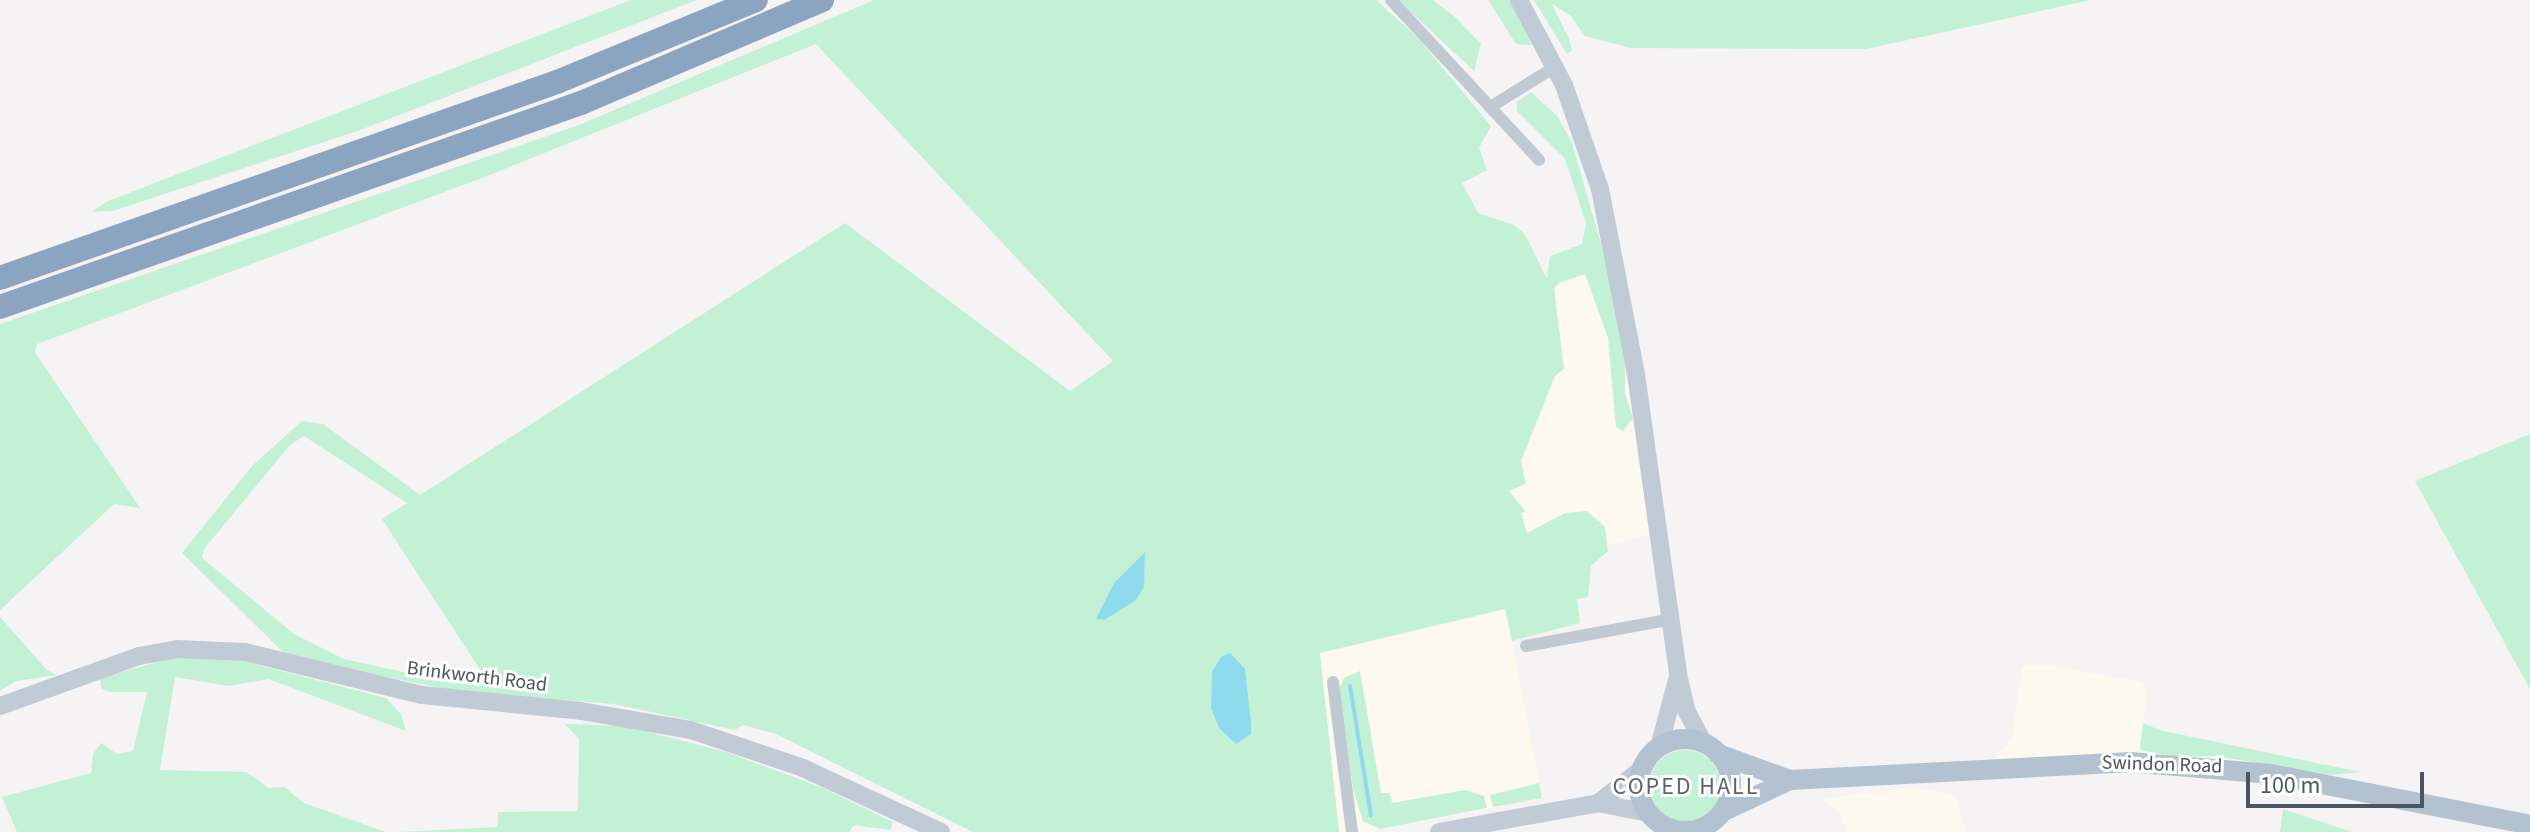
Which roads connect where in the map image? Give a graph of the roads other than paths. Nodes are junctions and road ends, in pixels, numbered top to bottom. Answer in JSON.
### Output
{"nodes":[{"id":1,"x":756,"y":0,"type":"edge"},
{"id":2,"x":822,"y":0,"type":"edge"},
{"id":3,"x":1391,"y":0,"type":"edge"},
{"id":4,"x":1519,"y":0,"type":"edge"},
{"id":5,"x":1555,"y":67,"type":"junction"},
{"id":6,"x":1492,"y":106,"type":"junction"},
{"id":7,"x":1539,"y":160,"type":"dead end"},
{"id":8,"x":0,"y":278,"type":"edge"},
{"id":9,"x":0,"y":307,"type":"edge"},
{"id":10,"x":1672,"y":619,"type":"junction"},
{"id":11,"x":1526,"y":646,"type":"dead end"},
{"id":12,"x":1678,"y":674,"type":"junction"},
{"id":13,"x":1333,"y":682,"type":"dead end"},
{"id":14,"x":0,"y":706,"type":"edge"},
{"id":15,"x":1659,"y":747,"type":"junction"},
{"id":16,"x":1711,"y":749,"type":"junction"},
{"id":17,"x":1643,"y":768,"type":"junction"},
{"id":18,"x":1790,"y":780,"type":"junction"},
{"id":19,"x":1598,"y":803,"type":"junction"},
{"id":20,"x":1722,"y":812,"type":"junction"},
{"id":21,"x":1657,"y":823,"type":"edge"},
{"id":22,"x":2530,"y":825,"type":"edge"},
{"id":23,"x":1701,"y":830,"type":"edge"},
{"id":24,"x":941,"y":832,"type":"edge"},
{"id":25,"x":1352,"y":832,"type":"edge"},
{"id":26,"x":1439,"y":832,"type":"edge"}],
"edges":[{"from":1,"to":8,"type":"highway"},
{"from":2,"to":9,"type":"highway"},
{"from":3,"to":6,"type":"street"},
{"from":4,"to":5,"type":"main road"},
{"from":5,"to":6,"type":"street"},
{"from":5,"to":10,"type":"main road"},
{"from":6,"to":7,"type":"street"},
{"from":10,"to":11,"type":"street"},
{"from":10,"to":12,"type":"main road"},
{"from":12,"to":15,"type":"main road"},
{"from":12,"to":16,"type":"main road"},
{"from":13,"to":25,"type":"street"},
{"from":14,"to":24,"type":"main road","name":"Brinkworth Road"},
{"from":15,"to":16,"type":"main road"},
{"from":15,"to":17,"type":"main road"},
{"from":16,"to":18,"type":"main road","name":"Swindon Road"},
{"from":16,"to":20,"type":"main road"},
{"from":17,"to":19,"type":"main road"},
{"from":17,"to":21,"type":"main road"},
{"from":18,"to":20,"type":"main road","name":"Swindon Road"},
{"from":18,"to":22,"type":"main road","name":"Swindon Road"},
{"from":19,"to":21,"type":"main road"},
{"from":19,"to":26,"type":"main road"},
{"from":20,"to":23,"type":"main road"},
{"from":21,"to":23,"type":"main road"}]}
